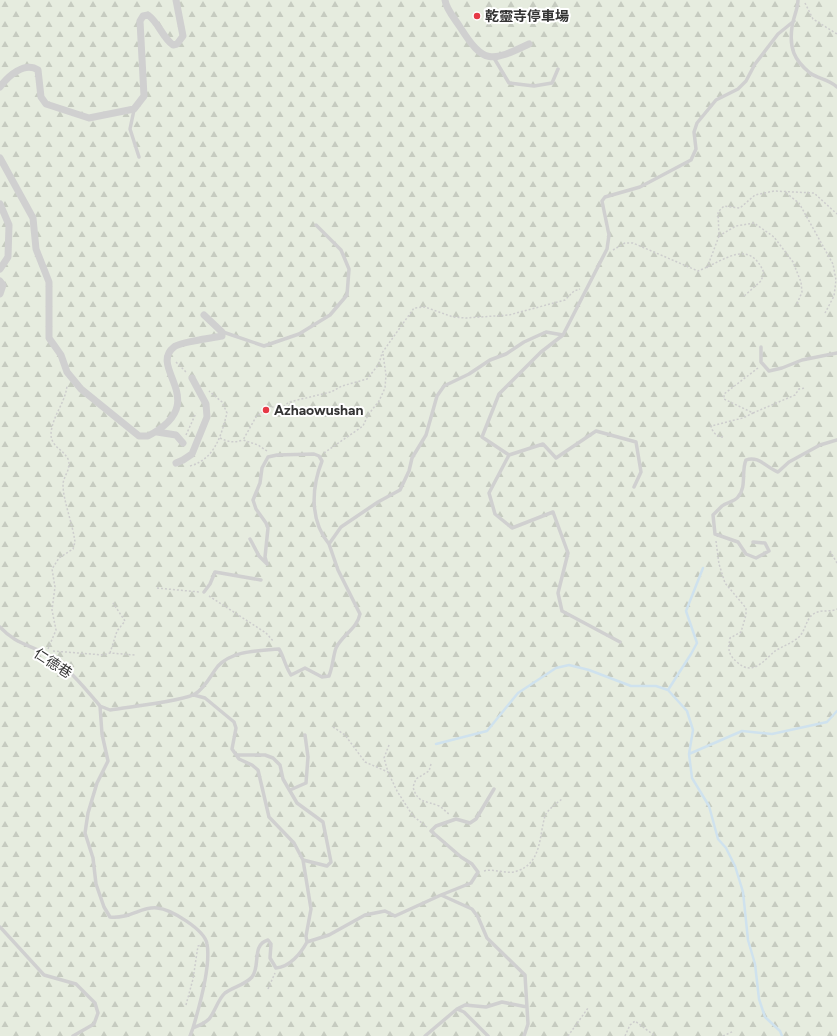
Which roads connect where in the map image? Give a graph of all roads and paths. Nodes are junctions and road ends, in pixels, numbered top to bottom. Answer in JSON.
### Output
{"nodes":[{"id":1,"x":176,"y":0,"type":"edge"},
{"id":2,"x":445,"y":0,"type":"edge"},
{"id":3,"x":798,"y":0,"type":"edge"},
{"id":4,"x":803,"y":0,"type":"edge"},
{"id":5,"x":794,"y":21,"type":"junction"},
{"id":6,"x":837,"y":34,"type":"edge"},
{"id":7,"x":529,"y":44,"type":"dead end"},
{"id":8,"x":494,"y":58,"type":"junction"},
{"id":9,"x":558,"y":69,"type":"dead end"},
{"id":10,"x":0,"y":87,"type":"edge"},
{"id":11,"x":837,"y":87,"type":"edge"},
{"id":12,"x":134,"y":109,"type":"junction"},
{"id":13,"x":139,"y":157,"type":"dead end"},
{"id":14,"x":0,"y":158,"type":"edge"},
{"id":15,"x":786,"y":193,"type":"junction"},
{"id":16,"x":0,"y":204,"type":"edge"},
{"id":17,"x":837,"y":214,"type":"edge"},
{"id":18,"x":316,"y":225,"type":"dead end"},
{"id":19,"x":718,"y":236,"type":"junction"},
{"id":20,"x":607,"y":249,"type":"junction"},
{"id":21,"x":707,"y":268,"type":"junction"},
{"id":22,"x":0,"y":269,"type":"edge"},
{"id":23,"x":0,"y":281,"type":"edge"},
{"id":24,"x":587,"y":286,"type":"junction"},
{"id":25,"x":0,"y":294,"type":"edge"},
{"id":26,"x":743,"y":298,"type":"dead end"},
{"id":27,"x":797,"y":304,"type":"dead end"},
{"id":28,"x":825,"y":313,"type":"dead end"},
{"id":29,"x":204,"y":315,"type":"dead end"},
{"id":30,"x":222,"y":332,"type":"junction"},
{"id":31,"x":563,"y":335,"type":"junction"},
{"id":32,"x":761,"y":347,"type":"dead end"},
{"id":33,"x":382,"y":353,"type":"junction"},
{"id":34,"x":837,"y":353,"type":"edge"},
{"id":35,"x":769,"y":371,"type":"junction"},
{"id":36,"x":67,"y":372,"type":"junction"},
{"id":37,"x":192,"y":378,"type":"dead end"},
{"id":38,"x":805,"y":388,"type":"dead end"},
{"id":39,"x":753,"y":413,"type":"junction"},
{"id":40,"x":157,"y":432,"type":"junction"},
{"id":41,"x":723,"y":437,"type":"dead end"},
{"id":42,"x":220,"y":438,"type":"dead end"},
{"id":43,"x":243,"y":440,"type":"junction"},
{"id":44,"x":837,"y":440,"type":"edge"},
{"id":45,"x":182,"y":442,"type":"dead end"},
{"id":46,"x":509,"y":455,"type":"junction"},
{"id":47,"x":319,"y":456,"type":"junction"},
{"id":48,"x":268,"y":457,"type":"junction"},
{"id":49,"x":176,"y":463,"type":"dead end"},
{"id":50,"x":634,"y":487,"type":"dead end"},
{"id":51,"x":715,"y":534,"type":"junction"},
{"id":52,"x":250,"y":539,"type":"dead end"},
{"id":53,"x":753,"y":542,"type":"dead end"},
{"id":54,"x":329,"y":544,"type":"junction"},
{"id":55,"x":830,"y":550,"type":"dead end"},
{"id":56,"x":837,"y":563,"type":"edge"},
{"id":57,"x":261,"y":580,"type":"dead end"},
{"id":58,"x":157,"y":588,"type":"dead end"},
{"id":59,"x":204,"y":592,"type":"junction"},
{"id":60,"x":113,"y":603,"type":"dead end"},
{"id":61,"x":837,"y":609,"type":"edge"},
{"id":62,"x":0,"y":628,"type":"edge"},
{"id":63,"x":620,"y":642,"type":"dead end"},
{"id":64,"x":279,"y":649,"type":"junction"},
{"id":65,"x":110,"y":653,"type":"junction"},
{"id":66,"x":46,"y":655,"type":"junction"},
{"id":67,"x":135,"y":655,"type":"dead end"},
{"id":68,"x":194,"y":695,"type":"junction"},
{"id":69,"x":100,"y":706,"type":"junction"},
{"id":70,"x":333,"y":727,"type":"dead end"},
{"id":71,"x":305,"y":735,"type":"dead end"},
{"id":72,"x":389,"y":745,"type":"dead end"},
{"id":73,"x":236,"y":755,"type":"junction"},
{"id":74,"x":431,"y":764,"type":"dead end"},
{"id":75,"x":388,"y":772,"type":"junction"},
{"id":76,"x":494,"y":789,"type":"dead end"},
{"id":77,"x":290,"y":790,"type":"junction"},
{"id":78,"x":562,"y":799,"type":"dead end"},
{"id":79,"x":456,"y":819,"type":"junction"},
{"id":80,"x":431,"y":831,"type":"junction"},
{"id":81,"x":303,"y":860,"type":"junction"},
{"id":82,"x":478,"y":872,"type":"junction"},
{"id":83,"x":441,"y":895,"type":"junction"},
{"id":84,"x":0,"y":927,"type":"edge"},
{"id":85,"x":307,"y":942,"type":"junction"},
{"id":86,"x":208,"y":943,"type":"junction"},
{"id":87,"x":276,"y":968,"type":"junction"},
{"id":88,"x":268,"y":989,"type":"dead end"},
{"id":89,"x":186,"y":1005,"type":"dead end"},
{"id":90,"x":527,"y":1007,"type":"junction"},
{"id":91,"x":588,"y":1008,"type":"dead end"},
{"id":92,"x":457,"y":1009,"type":"junction"},
{"id":93,"x":193,"y":1028,"type":"junction"},
{"id":94,"x":734,"y":1031,"type":"dead end"},
{"id":95,"x":73,"y":1036,"type":"edge"},
{"id":96,"x":190,"y":1036,"type":"edge"},
{"id":97,"x":425,"y":1036,"type":"edge"},
{"id":98,"x":488,"y":1036,"type":"edge"},
{"id":99,"x":524,"y":1036,"type":"edge"},
{"id":100,"x":568,"y":1036,"type":"edge"},
{"id":101,"x":625,"y":1036,"type":"edge"},
{"id":102,"x":655,"y":1036,"type":"edge"},
{"id":103,"x":722,"y":1036,"type":"edge"}],
"edges":[{"from":1,"to":12,"type":"street"},
{"from":2,"to":8,"type":"street"},
{"from":3,"to":5,"type":"lane"},
{"from":4,"to":6,"type":"path"},
{"from":5,"to":11,"type":"lane"},
{"from":5,"to":20,"type":"lane"},
{"from":7,"to":8,"type":"street"},
{"from":8,"to":9,"type":"lane"},
{"from":10,"to":12,"type":"street"},
{"from":12,"to":13,"type":"lane"},
{"from":14,"to":36,"type":"street"},
{"from":15,"to":17,"type":"path"},
{"from":15,"to":19,"type":"path"},
{"from":15,"to":28,"type":"path"},
{"from":16,"to":22,"type":"street"},
{"from":18,"to":30,"type":"lane"},
{"from":19,"to":21,"type":"path"},
{"from":19,"to":27,"type":"path"},
{"from":20,"to":21,"type":"path"},
{"from":20,"to":24,"type":"lane"},
{"from":21,"to":26,"type":"path"},
{"from":23,"to":25,"type":"street"},
{"from":24,"to":31,"type":"lane"},
{"from":24,"to":33,"type":"path"},
{"from":29,"to":30,"type":"street"},
{"from":30,"to":40,"type":"street"},
{"from":31,"to":46,"type":"lane"},
{"from":31,"to":54,"type":"lane"},
{"from":32,"to":35,"type":"lane"},
{"from":33,"to":43,"type":"path"},
{"from":33,"to":47,"type":"path"},
{"from":34,"to":35,"type":"lane"},
{"from":35,"to":39,"type":"path"},
{"from":36,"to":40,"type":"street"},
{"from":36,"to":66,"type":"path"},
{"from":37,"to":49,"type":"street"},
{"from":38,"to":39,"type":"path"},
{"from":39,"to":41,"type":"path"},
{"from":40,"to":45,"type":"street"},
{"from":42,"to":43,"type":"path"},
{"from":43,"to":48,"type":"path"},
{"from":44,"to":51,"type":"lane"},
{"from":46,"to":50,"type":"lane"},
{"from":46,"to":63,"type":"lane"},
{"from":47,"to":48,"type":"lane"},
{"from":47,"to":54,"type":"lane"},
{"from":48,"to":52,"type":"lane"},
{"from":51,"to":53,"type":"lane"},
{"from":51,"to":61,"type":"path"},
{"from":54,"to":64,"type":"lane"},
{"from":55,"to":56,"type":"path"},
{"from":57,"to":59,"type":"lane"},
{"from":58,"to":59,"type":"path"},
{"from":59,"to":64,"type":"path"},
{"from":60,"to":65,"type":"path"},
{"from":62,"to":66,"type":"lane","name":"仁德巷"},
{"from":64,"to":68,"type":"lane"},
{"from":65,"to":66,"type":"path"},
{"from":65,"to":67,"type":"path"},
{"from":66,"to":69,"type":"lane","name":"仁德巷"},
{"from":68,"to":69,"type":"lane"},
{"from":68,"to":73,"type":"lane"},
{"from":69,"to":86,"type":"lane"},
{"from":70,"to":75,"type":"path"},
{"from":71,"to":77,"type":"lane"},
{"from":72,"to":75,"type":"path"},
{"from":73,"to":77,"type":"lane"},
{"from":73,"to":81,"type":"lane"},
{"from":74,"to":79,"type":"path"},
{"from":75,"to":80,"type":"path"},
{"from":76,"to":79,"type":"lane"},
{"from":77,"to":81,"type":"lane"},
{"from":78,"to":82,"type":"path"},
{"from":79,"to":80,"type":"lane"},
{"from":80,"to":82,"type":"lane"},
{"from":81,"to":85,"type":"lane"},
{"from":82,"to":83,"type":"lane"},
{"from":83,"to":85,"type":"lane"},
{"from":83,"to":90,"type":"lane"},
{"from":84,"to":95,"type":"lane"},
{"from":85,"to":87,"type":"lane"},
{"from":86,"to":89,"type":"path"},
{"from":86,"to":93,"type":"lane"},
{"from":87,"to":88,"type":"path"},
{"from":87,"to":93,"type":"lane"},
{"from":90,"to":92,"type":"lane"},
{"from":90,"to":99,"type":"lane"},
{"from":91,"to":100,"type":"path"},
{"from":92,"to":97,"type":"lane"},
{"from":92,"to":98,"type":"lane"},
{"from":93,"to":96,"type":"lane"},
{"from":94,"to":103,"type":"path"},
{"from":101,"to":102,"type":"path"}]}
